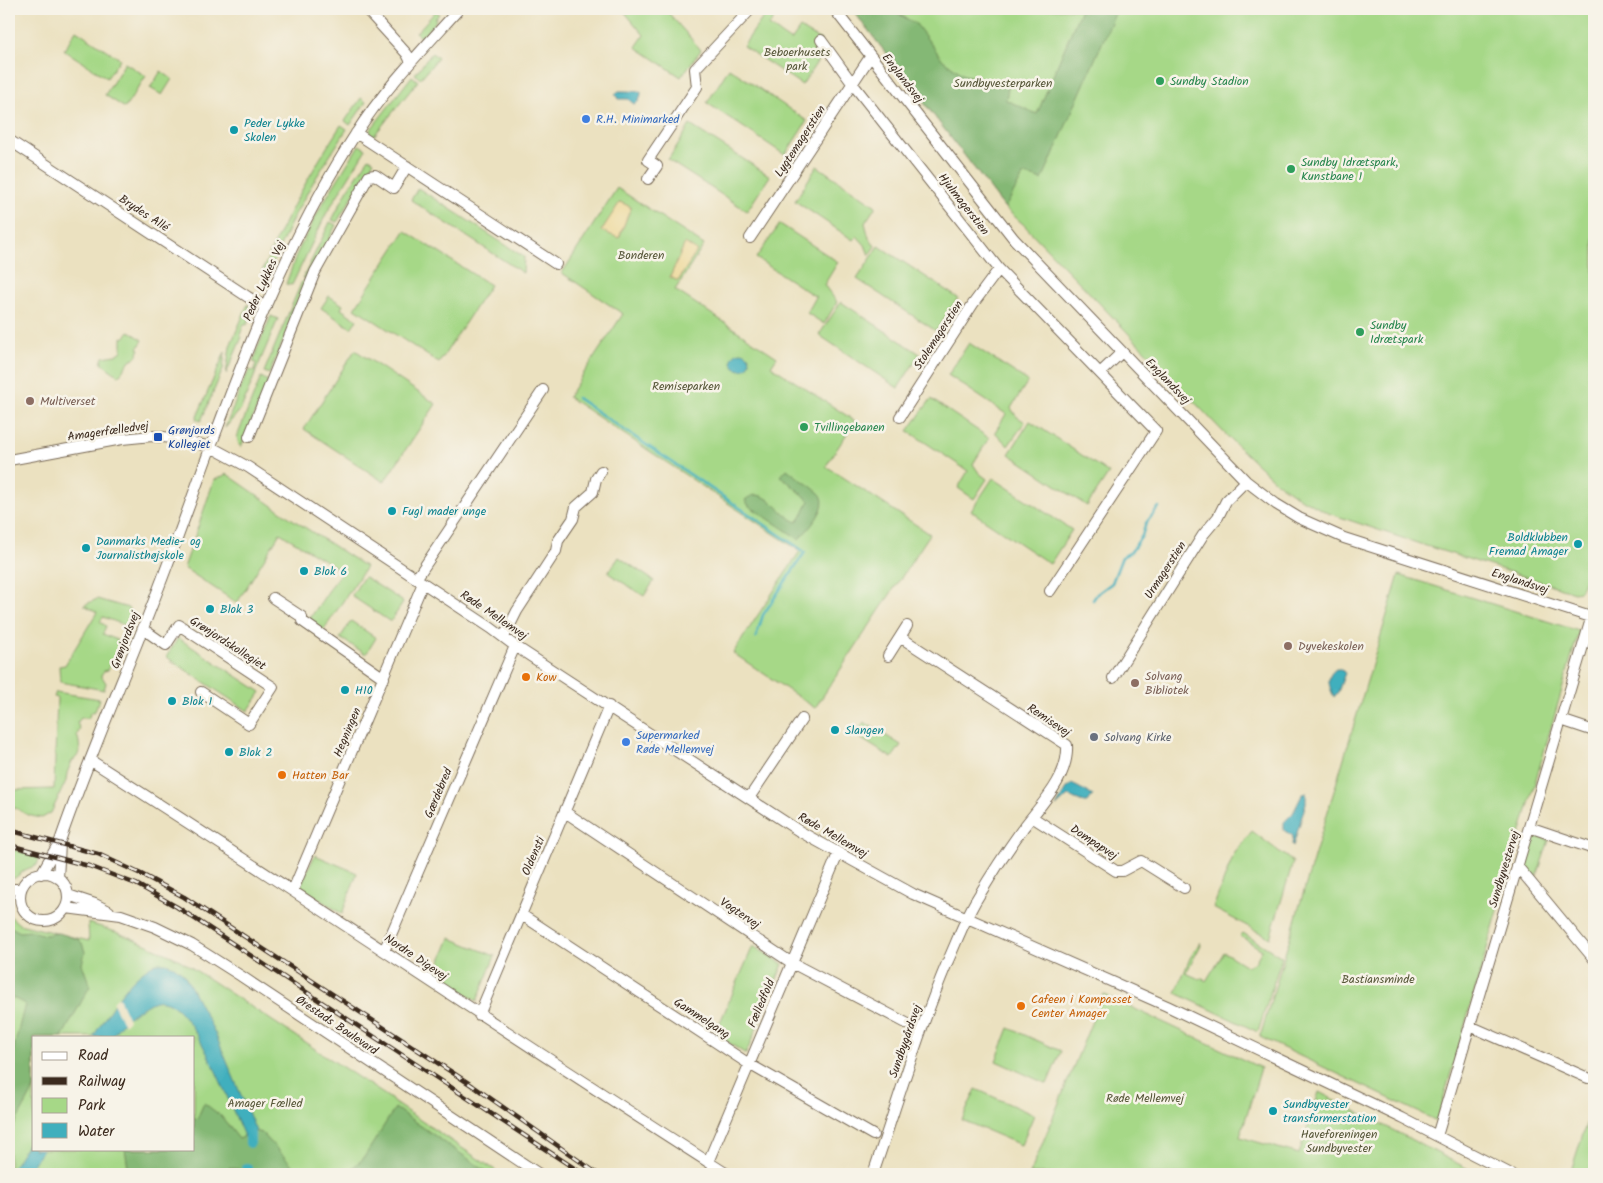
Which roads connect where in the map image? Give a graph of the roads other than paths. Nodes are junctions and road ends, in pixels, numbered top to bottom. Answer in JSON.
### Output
{"nodes":[{"id":1,"x":366,"y":9,"type":"edge"},
{"id":2,"x":459,"y":9,"type":"edge"},
{"id":3,"x":751,"y":9,"type":"edge"},
{"id":4,"x":834,"y":9,"type":"edge"},
{"id":5,"x":821,"y":40,"type":"dead end"},
{"id":6,"x":870,"y":57,"type":"junction"},
{"id":7,"x":411,"y":62,"type":"junction"},
{"id":8,"x":852,"y":83,"type":"junction"},
{"id":9,"x":356,"y":133,"type":"junction"},
{"id":10,"x":9,"y":140,"type":"edge"},
{"id":11,"x":407,"y":166,"type":"junction"},
{"id":12,"x":648,"y":179,"type":"dead end"},
{"id":13,"x":750,"y":238,"type":"dead end"},
{"id":14,"x":556,"y":264,"type":"dead end"},
{"id":15,"x":999,"y":269,"type":"junction"},
{"id":16,"x":266,"y":307,"type":"junction"},
{"id":17,"x":1122,"y":352,"type":"junction"},
{"id":18,"x":1100,"y":372,"type":"junction"},
{"id":19,"x":543,"y":390,"type":"dead end"},
{"id":20,"x":900,"y":417,"type":"dead end"},
{"id":21,"x":249,"y":436,"type":"dead end"},
{"id":22,"x":211,"y":447,"type":"junction"},
{"id":23,"x":9,"y":460,"type":"edge"},
{"id":24,"x":601,"y":471,"type":"dead end"},
{"id":25,"x":1246,"y":481,"type":"junction"},
{"id":26,"x":420,"y":581,"type":"junction"},
{"id":27,"x":1050,"y":591,"type":"dead end"},
{"id":28,"x":273,"y":598,"type":"dead end"},
{"id":29,"x":1593,"y":615,"type":"edge"},
{"id":30,"x":907,"y":626,"type":"dead end"},
{"id":31,"x":143,"y":629,"type":"junction"},
{"id":32,"x":504,"y":637,"type":"junction"},
{"id":33,"x":900,"y":637,"type":"junction"},
{"id":34,"x":515,"y":646,"type":"junction"},
{"id":35,"x":888,"y":656,"type":"dead end"},
{"id":36,"x":384,"y":678,"type":"junction"},
{"id":37,"x":1113,"y":678,"type":"dead end"},
{"id":38,"x":202,"y":692,"type":"dead end"},
{"id":39,"x":609,"y":706,"type":"junction"},
{"id":40,"x":802,"y":719,"type":"dead end"},
{"id":41,"x":1561,"y":720,"type":"junction"},
{"id":42,"x":1594,"y":731,"type":"edge"},
{"id":43,"x":90,"y":760,"type":"junction"},
{"id":44,"x":749,"y":798,"type":"junction"},
{"id":45,"x":565,"y":812,"type":"junction"},
{"id":46,"x":1032,"y":816,"type":"junction"},
{"id":47,"x":1529,"y":827,"type":"junction"},
{"id":48,"x":60,"y":841,"type":"junction"},
{"id":49,"x":1594,"y":849,"type":"edge"},
{"id":50,"x":838,"y":854,"type":"junction"},
{"id":51,"x":1517,"y":866,"type":"junction"},
{"id":52,"x":41,"y":874,"type":"junction"},
{"id":53,"x":58,"y":878,"type":"junction"},
{"id":54,"x":1184,"y":888,"type":"dead end"},
{"id":55,"x":9,"y":889,"type":"edge"},
{"id":56,"x":22,"y":889,"type":"junction"},
{"id":57,"x":293,"y":890,"type":"junction"},
{"id":58,"x":68,"y":895,"type":"junction"},
{"id":59,"x":15,"y":900,"type":"edge"},
{"id":60,"x":66,"y":908,"type":"junction"},
{"id":61,"x":113,"y":913,"type":"junction"},
{"id":62,"x":522,"y":915,"type":"junction"},
{"id":63,"x":966,"y":918,"type":"junction"},
{"id":64,"x":384,"y":951,"type":"junction"},
{"id":65,"x":1594,"y":959,"type":"edge"},
{"id":66,"x":792,"y":963,"type":"junction"},
{"id":67,"x":479,"y":1015,"type":"junction"},
{"id":68,"x":908,"y":1024,"type":"dead end"},
{"id":69,"x":1470,"y":1026,"type":"junction"},
{"id":70,"x":749,"y":1064,"type":"junction"},
{"id":71,"x":1588,"y":1078,"type":"dead end"},
{"id":72,"x":873,"y":1135,"type":"dead end"},
{"id":73,"x":1437,"y":1136,"type":"junction"},
{"id":74,"x":708,"y":1162,"type":"junction"},
{"id":75,"x":539,"y":1174,"type":"edge"},
{"id":76,"x":727,"y":1174,"type":"edge"},
{"id":77,"x":872,"y":1174,"type":"edge"},
{"id":78,"x":1511,"y":1174,"type":"edge"}],
"edges":[{"from":1,"to":7,"type":"street"},
{"from":2,"to":7,"type":"street","name":"Peder Lykkes Vej"},
{"from":3,"to":12,"type":"street"},
{"from":4,"to":6,"type":"street","name":"Englandsvej"},
{"from":5,"to":8,"type":"street","name":"Hjulmagerstien"},
{"from":6,"to":8,"type":"street","name":"Lygtemagerstien"},
{"from":6,"to":17,"type":"street","name":"Englandsvej"},
{"from":7,"to":9,"type":"street","name":"Peder Lykkes Vej"},
{"from":8,"to":13,"type":"street","name":"Lygtemagerstien"},
{"from":8,"to":15,"type":"street","name":"Hjulmagerstien"},
{"from":9,"to":11,"type":"street"},
{"from":9,"to":16,"type":"street","name":"Peder Lykkes Vej"},
{"from":10,"to":16,"type":"street","name":"Brydes Allé"},
{"from":11,"to":14,"type":"street"},
{"from":11,"to":21,"type":"street"},
{"from":15,"to":18,"type":"street","name":"Hjulmagerstien"},
{"from":15,"to":20,"type":"street","name":"Stolemagerstien"},
{"from":16,"to":22,"type":"street","name":"Peder Lykkes Vej"},
{"from":17,"to":18,"type":"street"},
{"from":17,"to":25,"type":"street","name":"Englandsvej"},
{"from":18,"to":27,"type":"street","name":"Hjulmagerstien"},
{"from":19,"to":26,"type":"street"},
{"from":22,"to":23,"type":"street","name":"Amagerfælledvej"},
{"from":22,"to":26,"type":"street","name":"Røde Mellemvej"},
{"from":22,"to":31,"type":"street","name":"Grønjordsvej"},
{"from":24,"to":32,"type":"street"},
{"from":25,"to":29,"type":"street","name":"Englandsvej"},
{"from":25,"to":37,"type":"street","name":"Urmagerstien"},
{"from":26,"to":32,"type":"street","name":"Røde Mellemvej"},
{"from":26,"to":36,"type":"street","name":"Hegningen"},
{"from":28,"to":36,"type":"street"},
{"from":29,"to":41,"type":"street","name":"Sundbyvestervej"},
{"from":30,"to":33,"type":"street"},
{"from":31,"to":38,"type":"street","name":"Grønjordskollegiet"},
{"from":31,"to":43,"type":"street","name":"Grønjordsvej"},
{"from":32,"to":34,"type":"street","name":"Røde Mellemvej"},
{"from":33,"to":35,"type":"street"},
{"from":33,"to":46,"type":"street","name":"Remisevej"},
{"from":34,"to":39,"type":"street","name":"Røde Mellemvej"},
{"from":34,"to":64,"type":"street","name":"Gærdebred"},
{"from":36,"to":57,"type":"street","name":"Hegningen"},
{"from":39,"to":44,"type":"street","name":"Røde Mellemvej"},
{"from":39,"to":45,"type":"street","name":"Oldensti"},
{"from":40,"to":44,"type":"street"},
{"from":41,"to":42,"type":"street"},
{"from":41,"to":47,"type":"street","name":"Sundbyvestervej"},
{"from":43,"to":48,"type":"street","name":"Grønjordsvej"},
{"from":43,"to":57,"type":"street","name":"Nordre Digevej"},
{"from":44,"to":50,"type":"street","name":"Røde Mellemvej"},
{"from":45,"to":62,"type":"street","name":"Oldensti"},
{"from":45,"to":66,"type":"street","name":"Vogtervej"},
{"from":46,"to":54,"type":"street","name":"Dompapvej"},
{"from":46,"to":63,"type":"street","name":"Remisevej"},
{"from":47,"to":49,"type":"street"},
{"from":47,"to":51,"type":"street","name":"Sundbyvestervej"},
{"from":48,"to":52,"type":"street","name":"Grønjordsvej"},
{"from":48,"to":53,"type":"street","name":"Grønjordsvej"},
{"from":50,"to":63,"type":"street","name":"Røde Mellemvej"},
{"from":50,"to":66,"type":"street","name":"Fælledfold"},
{"from":51,"to":65,"type":"street"},
{"from":51,"to":69,"type":"street","name":"Sundbyvestervej"},
{"from":52,"to":53,"type":"street"},
{"from":52,"to":56,"type":"street"},
{"from":53,"to":58,"type":"street"},
{"from":55,"to":56,"type":"street"},
{"from":56,"to":59,"type":"street"},
{"from":57,"to":64,"type":"street","name":"Nordre Digevej"},
{"from":58,"to":60,"type":"street"},
{"from":58,"to":61,"type":"street","name":"Ørestads Boulevard"},
{"from":59,"to":60,"type":"street"},
{"from":60,"to":61,"type":"street","name":"Ørestads Boulevard"},
{"from":61,"to":75,"type":"street","name":"Ørestads Boulevard"},
{"from":62,"to":67,"type":"street","name":"Oldensti"},
{"from":62,"to":70,"type":"street","name":"Gammelgang"},
{"from":63,"to":73,"type":"street","name":"Røde Mellemvej"},
{"from":63,"to":77,"type":"street","name":"Sundbygårdsvej"},
{"from":64,"to":67,"type":"street","name":"Nordre Digevej"},
{"from":66,"to":68,"type":"street","name":"Vogtervej"},
{"from":66,"to":70,"type":"street","name":"Fælledfold"},
{"from":67,"to":74,"type":"street","name":"Nordre Digevej"},
{"from":69,"to":71,"type":"street"},
{"from":69,"to":73,"type":"street","name":"Sundbyvestervej"},
{"from":70,"to":72,"type":"street","name":"Gammelgang"},
{"from":70,"to":74,"type":"street","name":"Fælledfold"},
{"from":73,"to":78,"type":"street","name":"Røde Mellemvej"},
{"from":74,"to":76,"type":"street","name":"Nordre Digevej"}]}
